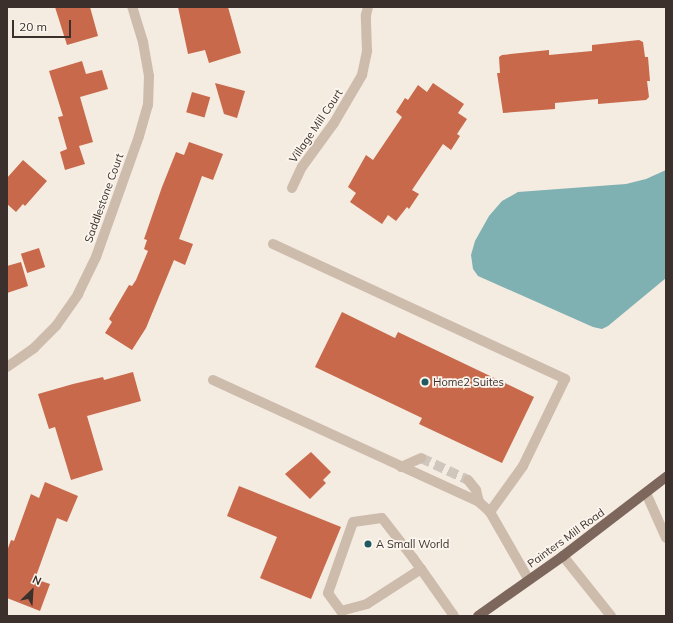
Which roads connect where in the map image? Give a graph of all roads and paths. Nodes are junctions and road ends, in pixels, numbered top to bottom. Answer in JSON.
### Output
{"nodes":[{"id":1,"x":132,"y":7,"type":"edge"},
{"id":2,"x":368,"y":7,"type":"edge"},
{"id":3,"x":292,"y":188,"type":"dead end"},
{"id":4,"x":273,"y":244,"type":"dead end"},
{"id":5,"x":7,"y":367,"type":"edge"},
{"id":6,"x":213,"y":380,"type":"dead end"},
{"id":7,"x":421,"y":458,"type":"dead end"},
{"id":8,"x":401,"y":467,"type":"junction"},
{"id":9,"x":666,"y":477,"type":"edge"},
{"id":10,"x":468,"y":480,"type":"tunnel mouth"},
{"id":11,"x":646,"y":493,"type":"junction"},
{"id":12,"x":479,"y":502,"type":"junction"},
{"id":13,"x":490,"y":512,"type":"junction"},
{"id":14,"x":666,"y":538,"type":"edge"},
{"id":15,"x":563,"y":556,"type":"junction"},
{"id":16,"x":421,"y":569,"type":"junction"},
{"id":17,"x":529,"y":580,"type":"junction"},
{"id":18,"x":454,"y":616,"type":"edge"},
{"id":19,"x":478,"y":616,"type":"edge"},
{"id":20,"x":611,"y":616,"type":"edge"}],
"edges":[{"from":1,"to":5,"type":"street","name":"Saddlestone Court"},
{"from":2,"to":3,"type":"street","name":"Village Mill Court"},
{"from":4,"to":13,"type":"street"},
{"from":6,"to":8,"type":"street"},
{"from":7,"to":8,"type":"street"},
{"from":8,"to":12,"type":"street"},
{"from":9,"to":11,"type":"main road","name":"Painters Mill Road"},
{"from":10,"to":12,"type":"street"},
{"from":11,"to":14,"type":"street"},
{"from":11,"to":15,"type":"main road","name":"Painters Mill Road"},
{"from":12,"to":13,"type":"street"},
{"from":13,"to":17,"type":"street"},
{"from":15,"to":17,"type":"main road","name":"Painters Mill Road"},
{"from":15,"to":20,"type":"street"},
{"from":16,"to":16,"type":"street"},
{"from":16,"to":18,"type":"street"},
{"from":17,"to":19,"type":"main road","name":"Painters Mill Road"}]}
